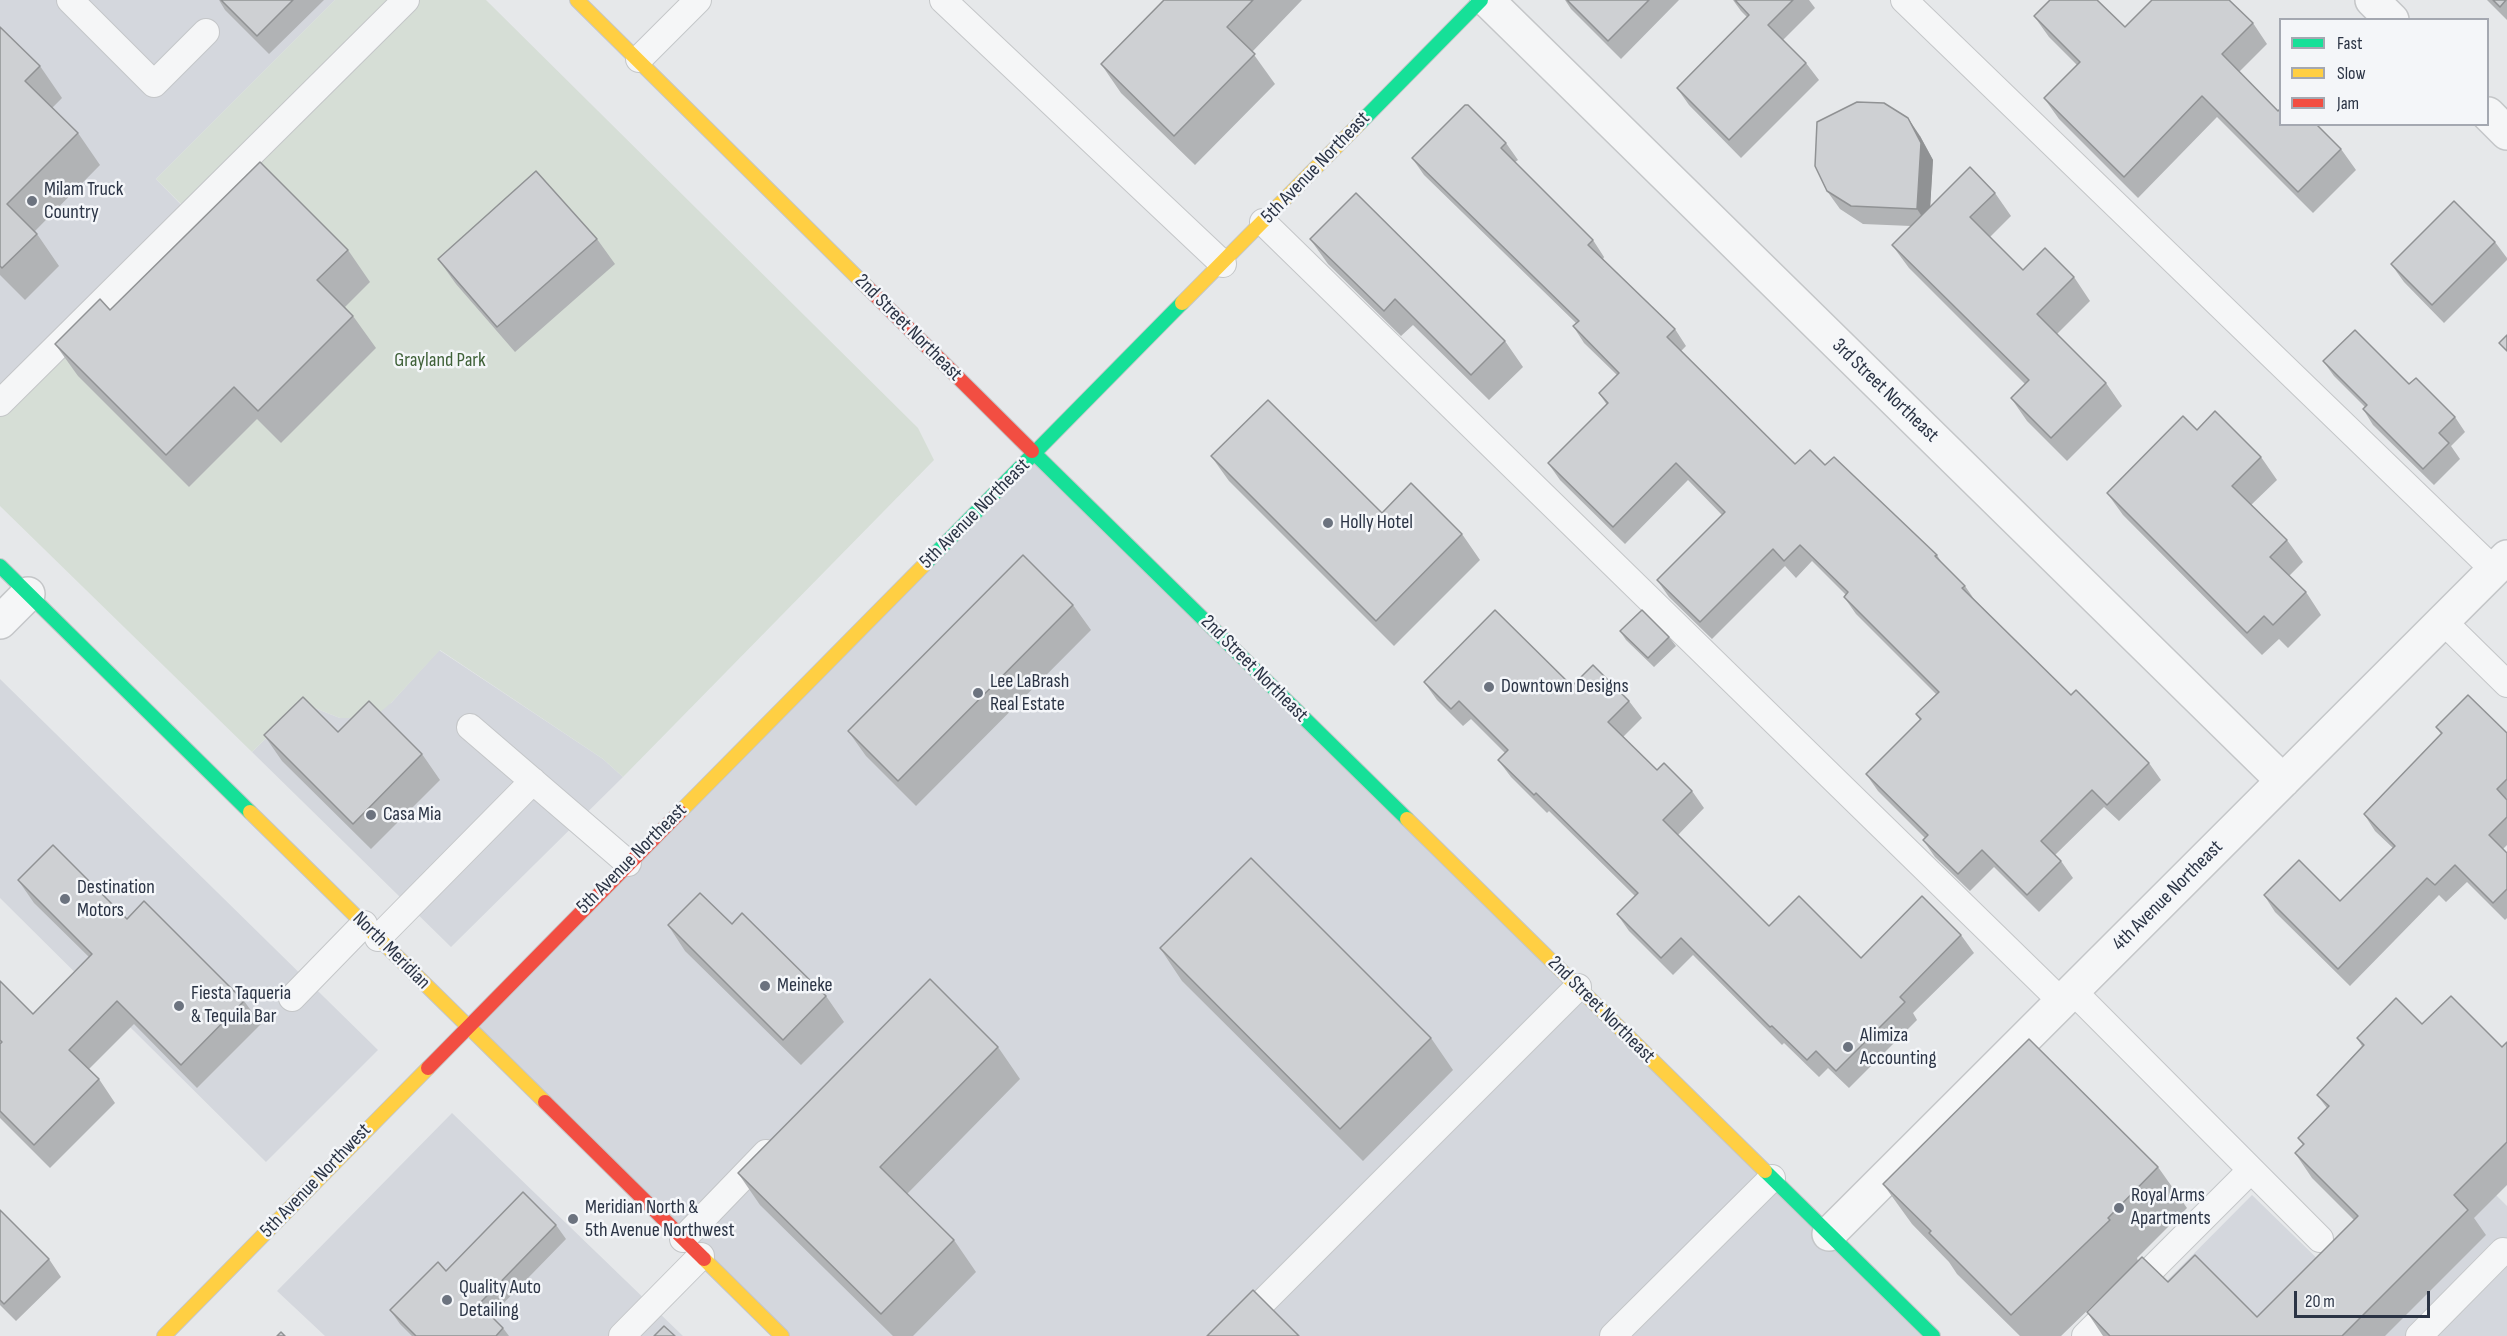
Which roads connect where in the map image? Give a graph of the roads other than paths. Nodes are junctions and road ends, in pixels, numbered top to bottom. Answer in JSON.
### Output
{"nodes":[{"id":1,"x":70,"y":0,"type":"edge"},
{"id":2,"x":406,"y":0,"type":"edge"},
{"id":3,"x":577,"y":0,"type":"edge"},
{"id":4,"x":698,"y":0,"type":"edge"},
{"id":5,"x":943,"y":0,"type":"edge"},
{"id":6,"x":1481,"y":0,"type":"edge"},
{"id":7,"x":1487,"y":0,"type":"edge"},
{"id":8,"x":1904,"y":0,"type":"edge"},
{"id":9,"x":2372,"y":0,"type":"edge"},
{"id":10,"x":2390,"y":18,"type":"edge"},
{"id":11,"x":206,"y":32,"type":"dead end"},
{"id":12,"x":639,"y":59,"type":"junction"},
{"id":13,"x":2489,"y":116,"type":"edge"},
{"id":14,"x":2507,"y":133,"type":"edge"},
{"id":15,"x":1263,"y":222,"type":"junction"},
{"id":16,"x":1223,"y":264,"type":"junction"},
{"id":17,"x":0,"y":403,"type":"edge"},
{"id":18,"x":1035,"y":454,"type":"junction"},
{"id":19,"x":2501,"y":564,"type":"edge"},
{"id":20,"x":0,"y":566,"type":"edge"},
{"id":21,"x":28,"y":594,"type":"junction"},
{"id":22,"x":2443,"y":621,"type":"junction"},
{"id":23,"x":0,"y":622,"type":"edge"},
{"id":24,"x":2507,"y":684,"type":"edge"},
{"id":25,"x":470,"y":727,"type":"dead end"},
{"id":26,"x":533,"y":781,"type":"junction"},
{"id":27,"x":2283,"y":782,"type":"junction"},
{"id":28,"x":628,"y":863,"type":"junction"},
{"id":29,"x":371,"y":931,"type":"junction"},
{"id":30,"x":1578,"y":987,"type":"junction"},
{"id":31,"x":2068,"y":997,"type":"junction"},
{"id":32,"x":292,"y":998,"type":"dead end"},
{"id":33,"x":467,"y":1026,"type":"junction"},
{"id":34,"x":782,"y":1137,"type":"edge"},
{"id":35,"x":2251,"y":1170,"type":"junction"},
{"id":36,"x":1772,"y":1178,"type":"junction"},
{"id":37,"x":1829,"y":1234,"type":"junction"},
{"id":38,"x":683,"y":1239,"type":"junction"},
{"id":39,"x":2320,"y":1239,"type":"dead end"},
{"id":40,"x":2503,"y":1251,"type":"dead end"},
{"id":41,"x":701,"y":1257,"type":"junction"},
{"id":42,"x":164,"y":1336,"type":"edge"},
{"id":43,"x":622,"y":1336,"type":"edge"},
{"id":44,"x":782,"y":1336,"type":"edge"},
{"id":45,"x":1229,"y":1336,"type":"edge"},
{"id":46,"x":1613,"y":1336,"type":"edge"},
{"id":47,"x":1933,"y":1336,"type":"edge"},
{"id":48,"x":2085,"y":1336,"type":"edge"},
{"id":49,"x":2419,"y":1336,"type":"edge"}],
"edges":[{"from":1,"to":11,"type":"lane"},
{"from":2,"to":17,"type":"lane"},
{"from":3,"to":12,"type":"main road","name":"2nd Street Northeast"},
{"from":4,"to":12,"type":"lane"},
{"from":5,"to":16,"type":"lane"},
{"from":6,"to":15,"type":"main road","name":"5th Avenue Northeast"},
{"from":7,"to":27,"type":"street","name":"3rd Street Northeast"},
{"from":8,"to":19,"type":"lane"},
{"from":9,"to":10,"type":"street"},
{"from":12,"to":18,"type":"main road","name":"2nd Street Northeast"},
{"from":13,"to":14,"type":"street"},
{"from":15,"to":16,"type":"main road","name":"5th Avenue Northeast"},
{"from":15,"to":31,"type":"lane"},
{"from":16,"to":18,"type":"main road","name":"5th Avenue Northeast"},
{"from":18,"to":28,"type":"main road","name":"5th Avenue Northeast"},
{"from":18,"to":30,"type":"main road","name":"2nd Street Northeast"},
{"from":19,"to":22,"type":"street","name":"4th Avenue Northeast"},
{"from":20,"to":21,"type":"main road","name":"North Meridian"},
{"from":21,"to":23,"type":"street"},
{"from":21,"to":29,"type":"main road","name":"North Meridian"},
{"from":22,"to":24,"type":"lane"},
{"from":22,"to":27,"type":"street","name":"4th Avenue Northeast"},
{"from":25,"to":26,"type":"lane"},
{"from":26,"to":28,"type":"lane"},
{"from":26,"to":29,"type":"lane"},
{"from":27,"to":31,"type":"street","name":"4th Avenue Northeast"},
{"from":28,"to":33,"type":"main road","name":"5th Avenue Northeast"},
{"from":29,"to":32,"type":"lane"},
{"from":29,"to":33,"type":"main road","name":"North Meridian"},
{"from":30,"to":36,"type":"main road","name":"2nd Street Northeast"},
{"from":30,"to":45,"type":"lane"},
{"from":31,"to":35,"type":"lane"},
{"from":31,"to":37,"type":"street","name":"4th Avenue Northeast"},
{"from":33,"to":38,"type":"main road","name":"North Meridian"},
{"from":33,"to":42,"type":"main road","name":"5th Avenue Northwest"},
{"from":34,"to":38,"type":"lane"},
{"from":35,"to":39,"type":"lane"},
{"from":35,"to":48,"type":"lane"},
{"from":36,"to":37,"type":"main road","name":"2nd Street Northeast"},
{"from":36,"to":46,"type":"lane"},
{"from":37,"to":47,"type":"main road","name":"2nd Street Northeast"},
{"from":38,"to":41,"type":"main road","name":"North Meridian"},
{"from":40,"to":49,"type":"lane"},
{"from":41,"to":43,"type":"lane"},
{"from":41,"to":44,"type":"main road","name":"North Meridian"}]}
